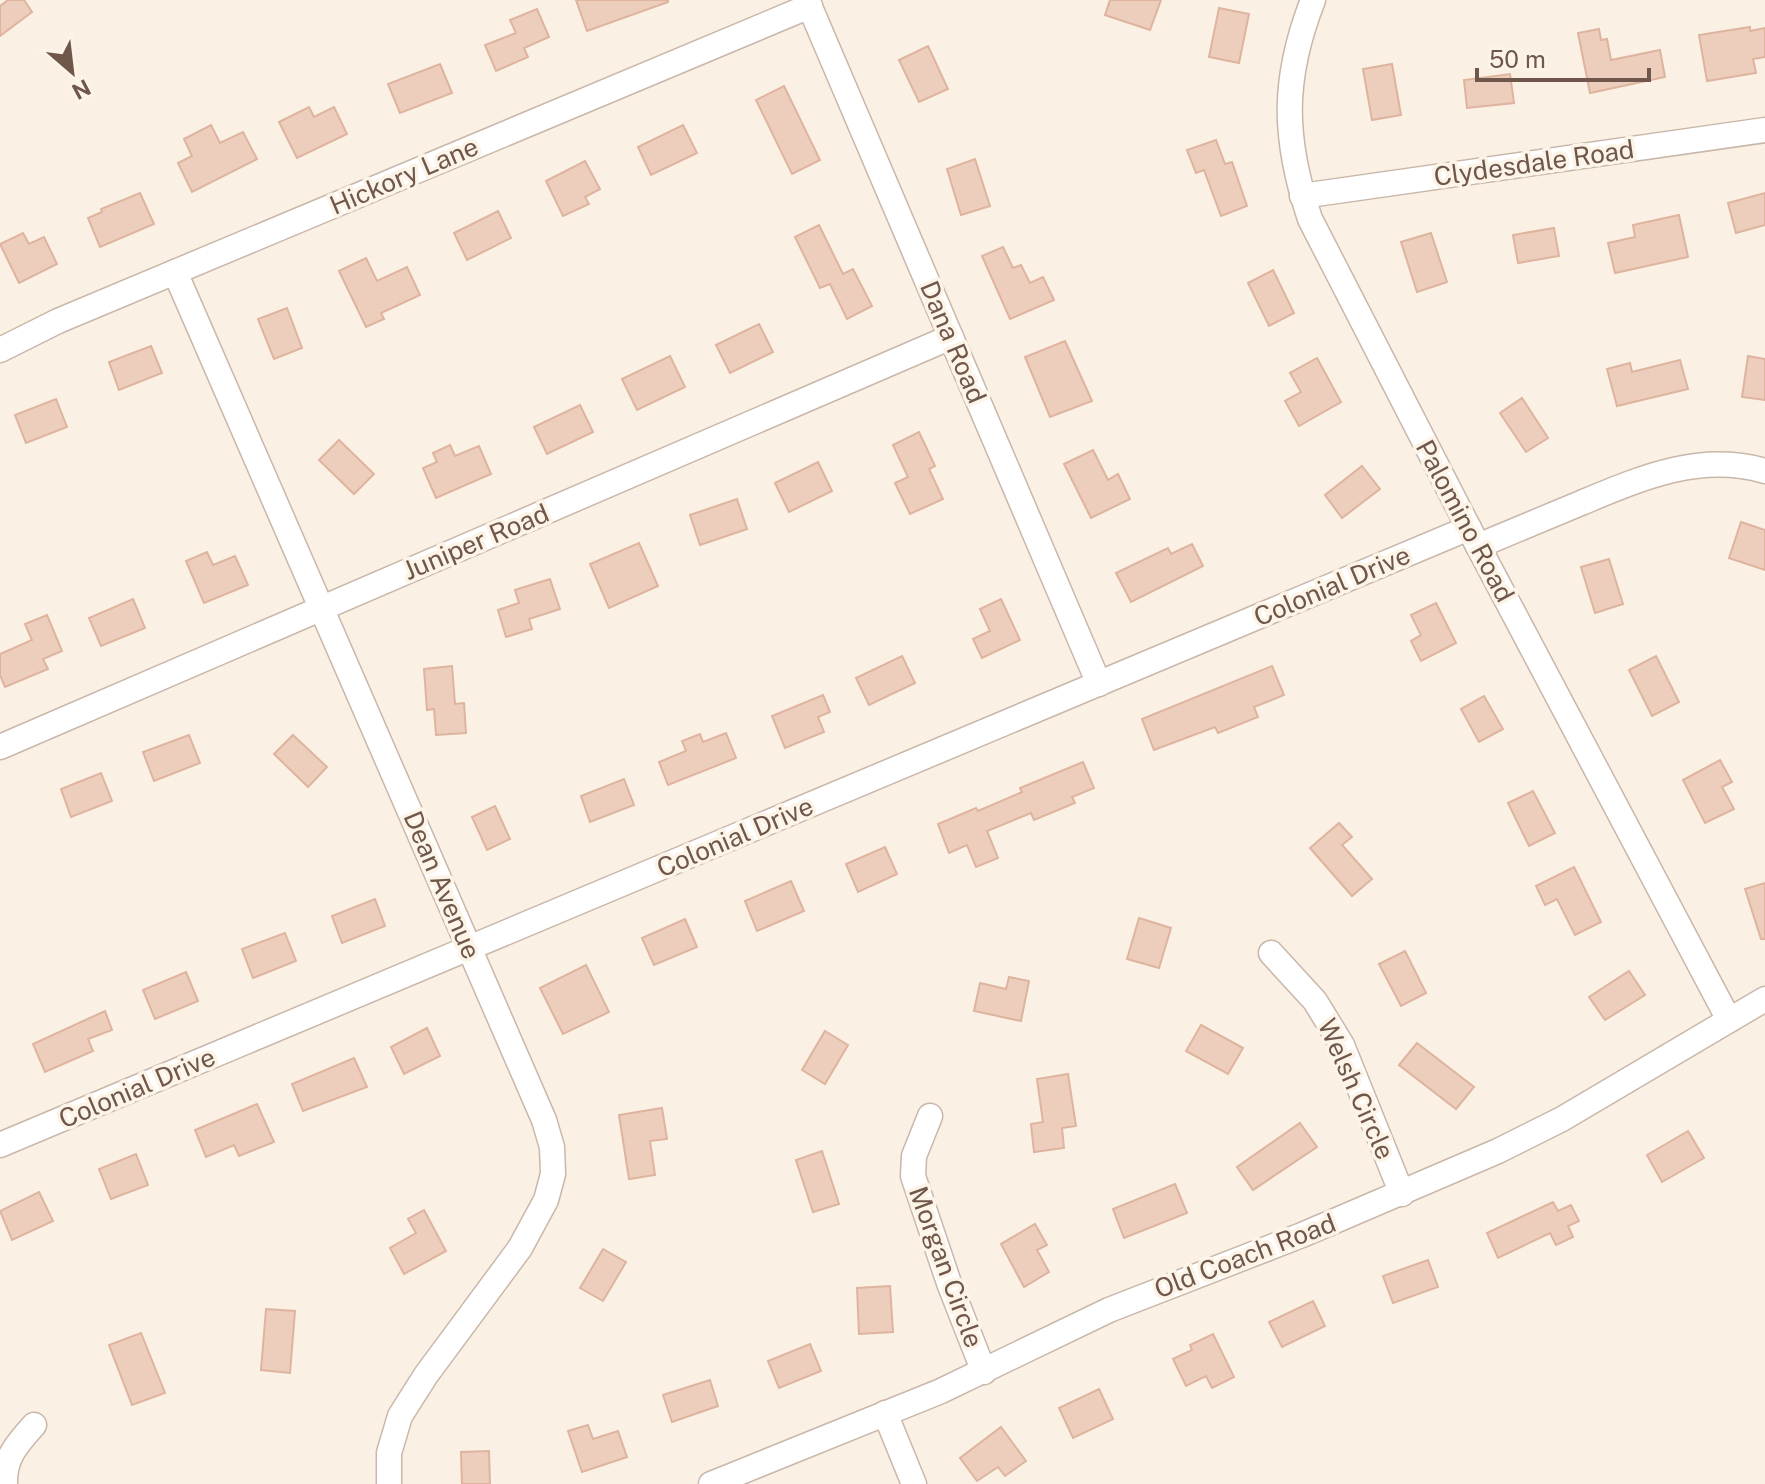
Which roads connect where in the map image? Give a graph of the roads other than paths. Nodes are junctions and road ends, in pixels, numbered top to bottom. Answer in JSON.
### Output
{"nodes":[{"id":1,"x":1313,"y":0,"type":"edge"},
{"id":2,"x":809,"y":3,"type":"edge"},
{"id":3,"x":1765,"y":130,"type":"edge"},
{"id":4,"x":1302,"y":196,"type":"junction"},
{"id":5,"x":175,"y":272,"type":"junction"},
{"id":6,"x":951,"y":337,"type":"junction"},
{"id":7,"x":0,"y":350,"type":"edge"},
{"id":8,"x":1765,"y":471,"type":"edge"},
{"id":9,"x":1474,"y":537,"type":"junction"},
{"id":10,"x":322,"y":609,"type":"junction"},
{"id":11,"x":1099,"y":684,"type":"junction"},
{"id":12,"x":0,"y":747,"type":"edge"},
{"id":13,"x":469,"y":948,"type":"junction"},
{"id":14,"x":1271,"y":953,"type":"dead end"},
{"id":15,"x":1765,"y":999,"type":"edge"},
{"id":16,"x":1729,"y":1020,"type":"junction"},
{"id":17,"x":930,"y":1116,"type":"dead end"},
{"id":18,"x":0,"y":1145,"type":"edge"},
{"id":19,"x":1402,"y":1194,"type":"junction"},
{"id":20,"x":984,"y":1372,"type":"junction"},
{"id":21,"x":885,"y":1413,"type":"junction"},
{"id":22,"x":34,"y":1425,"type":"dead end"},
{"id":23,"x":5,"y":1484,"type":"edge"},
{"id":24,"x":389,"y":1484,"type":"edge"},
{"id":25,"x":711,"y":1484,"type":"edge"},
{"id":26,"x":914,"y":1484,"type":"edge"}],
"edges":[{"from":1,"to":4,"type":"street","name":"Palomino Road"},
{"from":2,"to":5,"type":"street","name":"Hickory Lane"},
{"from":2,"to":6,"type":"street","name":"Dana Road"},
{"from":3,"to":4,"type":"street","name":"Clydesdale Road"},
{"from":4,"to":9,"type":"street","name":"Palomino Road"},
{"from":5,"to":7,"type":"street","name":"Hickory Lane"},
{"from":5,"to":10,"type":"street","name":"Dean Avenue"},
{"from":6,"to":10,"type":"street","name":"Juniper Road"},
{"from":6,"to":11,"type":"street","name":"Dana Road"},
{"from":8,"to":9,"type":"street","name":"Colonial Drive"},
{"from":9,"to":11,"type":"street","name":"Colonial Drive"},
{"from":9,"to":16,"type":"street","name":"Palomino Road"},
{"from":10,"to":12,"type":"street","name":"Juniper Road"},
{"from":10,"to":13,"type":"street","name":"Dean Avenue"},
{"from":11,"to":13,"type":"street","name":"Colonial Drive"},
{"from":13,"to":18,"type":"street","name":"Colonial Drive"},
{"from":13,"to":24,"type":"street","name":"Dean Avenue"},
{"from":14,"to":19,"type":"street","name":"Welsh Circle"},
{"from":15,"to":16,"type":"street","name":"Old Coach Road"},
{"from":16,"to":19,"type":"street","name":"Old Coach Road"},
{"from":17,"to":20,"type":"street","name":"Morgan Circle"},
{"from":19,"to":20,"type":"street","name":"Old Coach Road"},
{"from":20,"to":21,"type":"street","name":"Old Coach Road"},
{"from":21,"to":25,"type":"street","name":"Old Coach Road"},
{"from":21,"to":26,"type":"street"},
{"from":22,"to":23,"type":"street"}]}
